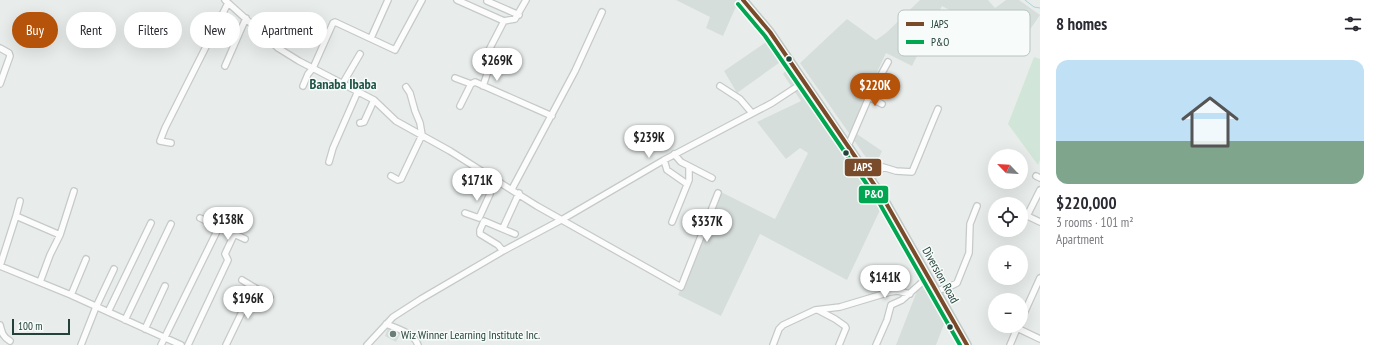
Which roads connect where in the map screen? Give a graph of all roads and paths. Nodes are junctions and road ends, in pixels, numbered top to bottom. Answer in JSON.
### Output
{"nodes":[{"id":1,"x":388,"y":0,"type":"edge"},
{"id":2,"x":422,"y":0,"type":"edge"},
{"id":3,"x":457,"y":0,"type":"edge"},
{"id":4,"x":526,"y":0,"type":"edge"},
{"id":5,"x":744,"y":0,"type":"edge"},
{"id":6,"x":487,"y":1,"type":"dead end"},
{"id":7,"x":227,"y":2,"type":"edge"},
{"id":8,"x":602,"y":12,"type":"dead end"},
{"id":9,"x":519,"y":15,"type":"junction"},
{"id":10,"x":246,"y":18,"type":"junction"},
{"id":11,"x":504,"y":21,"type":"junction"},
{"id":12,"x":371,"y":38,"type":"junction"},
{"id":13,"x":0,"y":48,"type":"edge"},
{"id":14,"x":360,"y":54,"type":"dead end"},
{"id":15,"x":888,"y":62,"type":"dead end"},
{"id":16,"x":225,"y":66,"type":"dead end"},
{"id":17,"x":314,"y":68,"type":"junction"},
{"id":18,"x":456,"y":78,"type":"dead end"},
{"id":19,"x":804,"y":82,"type":"junction"},
{"id":20,"x":343,"y":83,"type":"junction"},
{"id":21,"x":0,"y":84,"type":"edge"},
{"id":22,"x":471,"y":84,"type":"junction"},
{"id":23,"x":303,"y":86,"type":"dead end"},
{"id":24,"x":483,"y":86,"type":"junction"},
{"id":25,"x":720,"y":86,"type":"dead end"},
{"id":26,"x":406,"y":87,"type":"dead end"},
{"id":27,"x":358,"y":91,"type":"junction"},
{"id":28,"x":869,"y":97,"type":"junction"},
{"id":29,"x":374,"y":100,"type":"junction"},
{"id":30,"x":882,"y":104,"type":"dead end"},
{"id":31,"x":460,"y":106,"type":"dead end"},
{"id":32,"x":938,"y":109,"type":"dead end"},
{"id":33,"x":752,"y":113,"type":"junction"},
{"id":34,"x":552,"y":116,"type":"junction"},
{"id":35,"x":360,"y":123,"type":"dead end"},
{"id":36,"x":422,"y":135,"type":"junction"},
{"id":37,"x":171,"y":143,"type":"dead end"},
{"id":38,"x":848,"y":146,"type":"junction"},
{"id":39,"x":674,"y":154,"type":"junction"},
{"id":40,"x":664,"y":160,"type":"junction"},
{"id":41,"x":329,"y":162,"type":"dead end"},
{"id":42,"x":689,"y":167,"type":"junction"},
{"id":43,"x":391,"y":176,"type":"dead end"},
{"id":44,"x":712,"y":178,"type":"dead end"},
{"id":45,"x":871,"y":178,"type":"junction"},
{"id":46,"x":687,"y":184,"type":"junction"},
{"id":47,"x":512,"y":189,"type":"junction"},
{"id":48,"x":1040,"y":190,"type":"edge"},
{"id":49,"x":74,"y":191,"type":"dead end"},
{"id":50,"x":519,"y":193,"type":"junction"},
{"id":51,"x":718,"y":193,"type":"dead end"},
{"id":52,"x":490,"y":194,"type":"dead end"},
{"id":53,"x":20,"y":201,"type":"dead end"},
{"id":54,"x":977,"y":206,"type":"dead end"},
{"id":55,"x":244,"y":213,"type":"dead end"},
{"id":56,"x":465,"y":213,"type":"dead end"},
{"id":57,"x":1028,"y":214,"type":"edge"},
{"id":58,"x":16,"y":216,"type":"junction"},
{"id":59,"x":1028,"y":216,"type":"edge"},
{"id":60,"x":200,"y":218,"type":"dead end"},
{"id":61,"x":482,"y":219,"type":"junction"},
{"id":62,"x":563,"y":219,"type":"junction"},
{"id":63,"x":672,"y":222,"type":"dead end"},
{"id":64,"x":1040,"y":222,"type":"edge"},
{"id":65,"x":151,"y":223,"type":"dead end"},
{"id":66,"x":171,"y":224,"type":"dead end"},
{"id":67,"x":219,"y":227,"type":"junction"},
{"id":68,"x":503,"y":228,"type":"junction"},
{"id":69,"x":234,"y":234,"type":"junction"},
{"id":70,"x":515,"y":234,"type":"dead end"},
{"id":71,"x":60,"y":235,"type":"junction"},
{"id":72,"x":245,"y":239,"type":"dead end"},
{"id":73,"x":503,"y":251,"type":"junction"},
{"id":74,"x":86,"y":259,"type":"dead end"},
{"id":75,"x":114,"y":269,"type":"dead end"},
{"id":76,"x":928,"y":277,"type":"junction"},
{"id":77,"x":1040,"y":278,"type":"edge"},
{"id":78,"x":242,"y":280,"type":"dead end"},
{"id":79,"x":40,"y":282,"type":"junction"},
{"id":80,"x":165,"y":286,"type":"dead end"},
{"id":81,"x":254,"y":287,"type":"junction"},
{"id":82,"x":937,"y":291,"type":"junction"},
{"id":83,"x":910,"y":294,"type":"junction"},
{"id":84,"x":71,"y":295,"type":"junction"},
{"id":85,"x":270,"y":297,"type":"dead end"},
{"id":86,"x":1028,"y":305,"type":"edge"},
{"id":87,"x":96,"y":307,"type":"junction"},
{"id":88,"x":818,"y":310,"type":"junction"},
{"id":89,"x":108,"y":312,"type":"junction"},
{"id":90,"x":125,"y":320,"type":"junction"},
{"id":91,"x":386,"y":324,"type":"junction"},
{"id":92,"x":0,"y":325,"type":"edge"},
{"id":93,"x":145,"y":329,"type":"junction"},
{"id":94,"x":1028,"y":332,"type":"edge"},
{"id":95,"x":1015,"y":333,"type":"edge"},
{"id":96,"x":164,"y":338,"type":"junction"},
{"id":97,"x":1040,"y":339,"type":"edge"},
{"id":98,"x":10,"y":341,"type":"dead end"},
{"id":99,"x":81,"y":345,"type":"edge"},
{"id":100,"x":161,"y":345,"type":"edge"},
{"id":101,"x":181,"y":345,"type":"edge"},
{"id":102,"x":188,"y":345,"type":"edge"},
{"id":103,"x":226,"y":345,"type":"edge"},
{"id":104,"x":366,"y":345,"type":"edge"},
{"id":105,"x":418,"y":345,"type":"edge"},
{"id":106,"x":773,"y":345,"type":"edge"},
{"id":107,"x":839,"y":345,"type":"edge"},
{"id":108,"x":876,"y":345,"type":"edge"},
{"id":109,"x":967,"y":345,"type":"edge"},
{"id":110,"x":1010,"y":345,"type":"edge"}],
"edges":[{"from":1,"to":12,"type":"street"},
{"from":2,"to":12,"type":"street"},
{"from":3,"to":11,"type":"street"},
{"from":4,"to":9,"type":"street"},
{"from":5,"to":19,"type":"highway","name":"Diversion Road"},
{"from":6,"to":9,"type":"street"},
{"from":7,"to":10,"type":"street"},
{"from":7,"to":37,"type":"street"},
{"from":8,"to":34,"type":"street"},
{"from":9,"to":11,"type":"street"},
{"from":10,"to":16,"type":"street"},
{"from":10,"to":17,"type":"street"},
{"from":11,"to":24,"type":"street"},
{"from":12,"to":17,"type":"street"},
{"from":13,"to":21,"type":"street"},
{"from":14,"to":20,"type":"street"},
{"from":15,"to":28,"type":"street"},
{"from":17,"to":20,"type":"street"},
{"from":17,"to":23,"type":"street"},
{"from":18,"to":22,"type":"street"},
{"from":19,"to":33,"type":"street"},
{"from":19,"to":38,"type":"highway","name":"Diversion Road"},
{"from":20,"to":27,"type":"street"},
{"from":22,"to":24,"type":"street"},
{"from":22,"to":31,"type":"street"},
{"from":24,"to":34,"type":"street"},
{"from":25,"to":33,"type":"street"},
{"from":26,"to":36,"type":"street"},
{"from":27,"to":29,"type":"street"},
{"from":27,"to":41,"type":"street"},
{"from":28,"to":30,"type":"street"},
{"from":28,"to":38,"type":"street"},
{"from":29,"to":35,"type":"street"},
{"from":29,"to":36,"type":"street"},
{"from":32,"to":45,"type":"street"},
{"from":33,"to":39,"type":"street"},
{"from":34,"to":47,"type":"street"},
{"from":36,"to":43,"type":"street"},
{"from":36,"to":47,"type":"street"},
{"from":38,"to":45,"type":"highway","name":"Diversion Road"},
{"from":39,"to":40,"type":"street"},
{"from":39,"to":42,"type":"street"},
{"from":40,"to":46,"type":"street"},
{"from":40,"to":62,"type":"street"},
{"from":42,"to":44,"type":"street"},
{"from":42,"to":46,"type":"street"},
{"from":45,"to":76,"type":"highway","name":"Diversion Road"},
{"from":46,"to":63,"type":"street"},
{"from":47,"to":50,"type":"street"},
{"from":48,"to":57,"type":"street"},
{"from":49,"to":71,"type":"street"},
{"from":50,"to":62,"type":"street"},
{"from":50,"to":68,"type":"street"},
{"from":51,"to":62,"type":"street"},
{"from":52,"to":61,"type":"street"},
{"from":53,"to":58,"type":"street"},
{"from":54,"to":82,"type":"street"},
{"from":55,"to":69,"type":"street"},
{"from":56,"to":61,"type":"street"},
{"from":58,"to":71,"type":"street"},
{"from":58,"to":79,"type":"street"},
{"from":59,"to":64,"type":"street"},
{"from":60,"to":67,"type":"street"},
{"from":61,"to":68,"type":"street"},
{"from":61,"to":73,"type":"street"},
{"from":62,"to":73,"type":"street"},
{"from":65,"to":89,"type":"street"},
{"from":66,"to":90,"type":"street"},
{"from":67,"to":69,"type":"street"},
{"from":67,"to":96,"type":"street"},
{"from":68,"to":70,"type":"street"},
{"from":69,"to":72,"type":"street"},
{"from":69,"to":102,"type":"street"},
{"from":71,"to":79,"type":"street"},
{"from":73,"to":91,"type":"street"},
{"from":74,"to":84,"type":"street"},
{"from":75,"to":87,"type":"street"},
{"from":76,"to":82,"type":"highway","name":"Diversion Road"},
{"from":76,"to":83,"type":"street"},
{"from":77,"to":86,"type":"street"},
{"from":78,"to":81,"type":"street"},
{"from":79,"to":84,"type":"street"},
{"from":80,"to":93,"type":"street"},
{"from":81,"to":85,"type":"street"},
{"from":81,"to":103,"type":"street"},
{"from":82,"to":109,"type":"highway","name":"Diversion Road"},
{"from":83,"to":88,"type":"street"},
{"from":83,"to":108,"type":"street"},
{"from":84,"to":87,"type":"street"},
{"from":87,"to":89,"type":"street"},
{"from":87,"to":99,"type":"street"},
{"from":88,"to":106,"type":"street"},
{"from":88,"to":107,"type":"street"},
{"from":89,"to":90,"type":"street"},
{"from":90,"to":93,"type":"street"},
{"from":91,"to":104,"type":"street"},
{"from":91,"to":105,"type":"street"},
{"from":92,"to":98,"type":"street"},
{"from":93,"to":96,"type":"street"},
{"from":94,"to":97,"type":"street"},
{"from":95,"to":110,"type":"street"},
{"from":96,"to":100,"type":"street"},
{"from":96,"to":101,"type":"street"}]}
